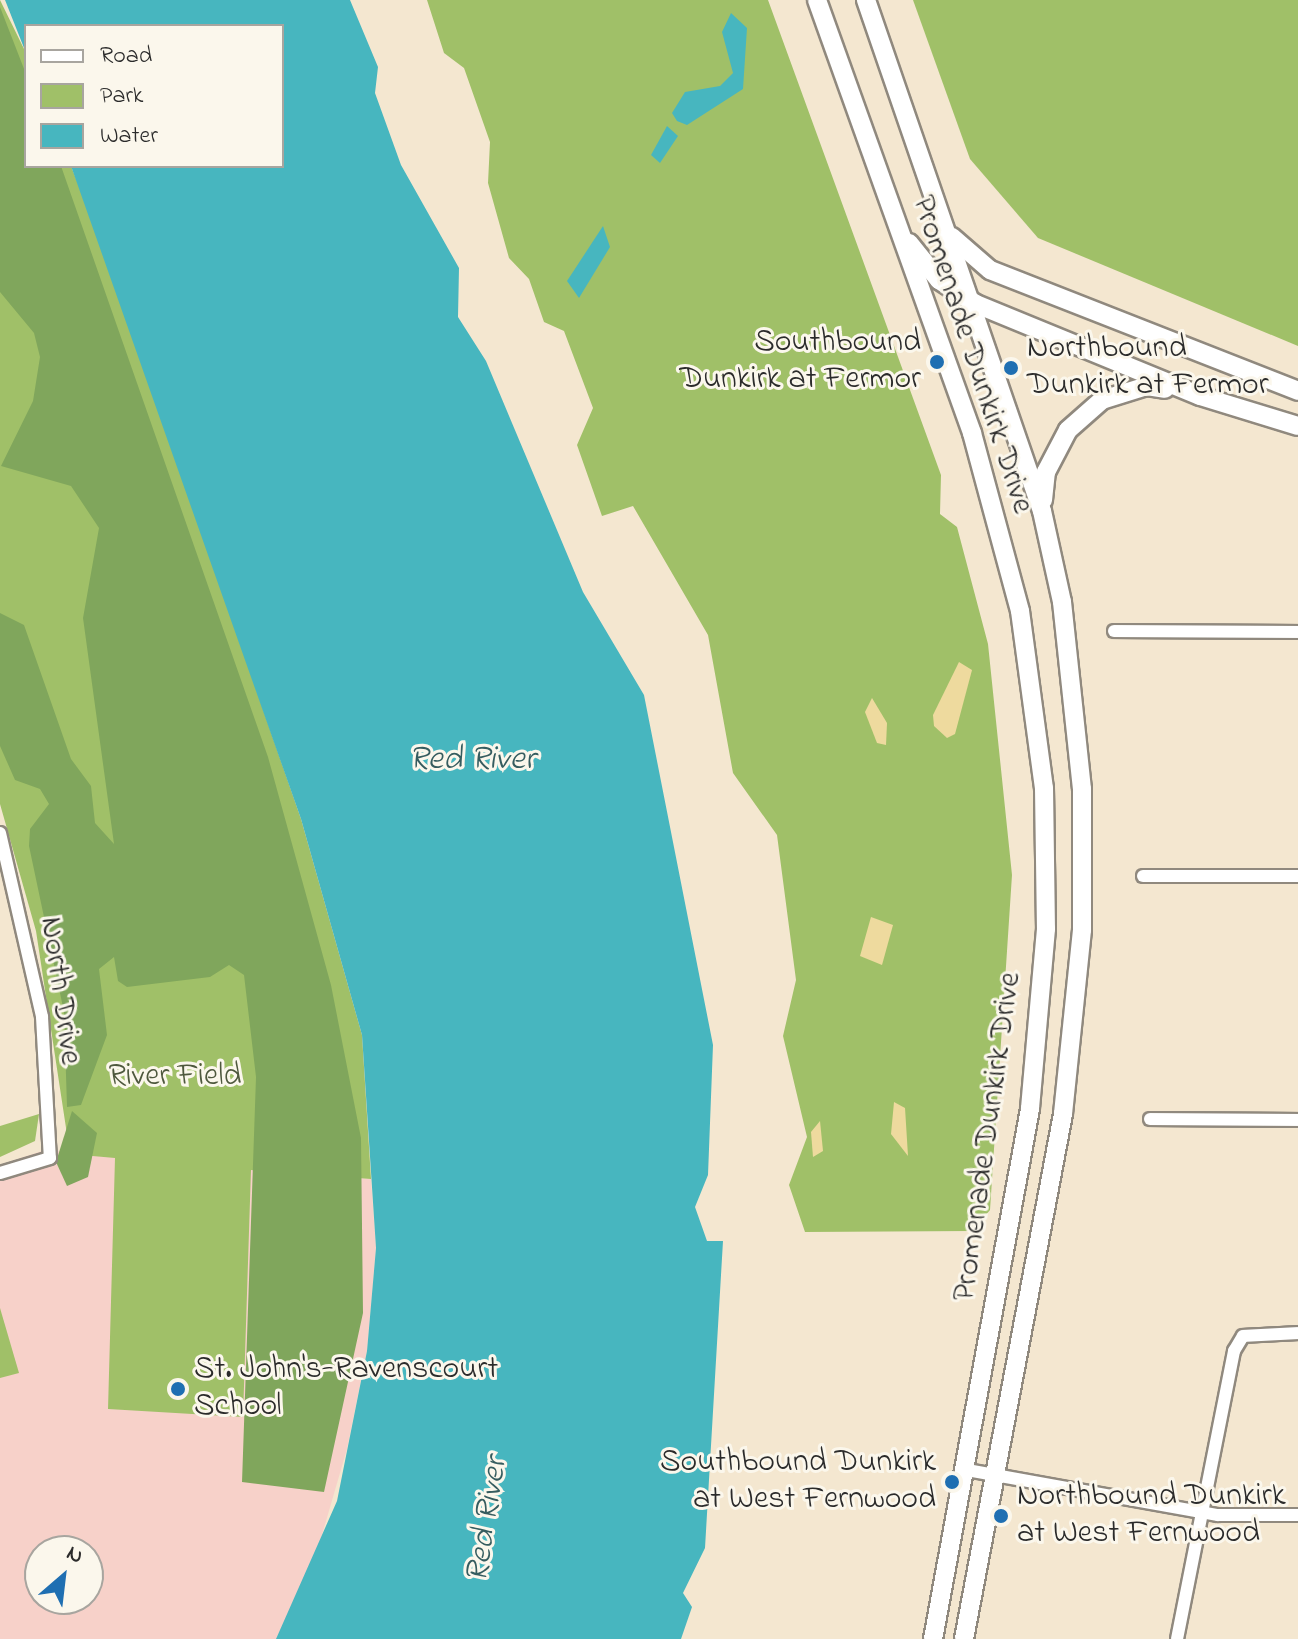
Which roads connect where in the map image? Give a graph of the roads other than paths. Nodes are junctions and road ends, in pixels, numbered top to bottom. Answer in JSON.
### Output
{"nodes":[{"id":1,"x":817,"y":0,"type":"edge"},
{"id":2,"x":866,"y":0,"type":"edge"},
{"id":3,"x":898,"y":228,"type":"junction"},
{"id":4,"x":950,"y":236,"type":"junction"},
{"id":5,"x":976,"y":304,"type":"junction"},
{"id":6,"x":1298,"y":391,"type":"edge"},
{"id":7,"x":1200,"y":396,"type":"junction"},
{"id":8,"x":1298,"y":426,"type":"edge"},
{"id":9,"x":1042,"y":511,"type":"junction"},
{"id":10,"x":1114,"y":631,"type":"dead end"},
{"id":11,"x":1298,"y":632,"type":"edge"},
{"id":12,"x":0,"y":833,"type":"edge"},
{"id":13,"x":1143,"y":876,"type":"dead end"},
{"id":14,"x":1298,"y":876,"type":"edge"},
{"id":15,"x":1046,"y":914,"type":"junction"},
{"id":16,"x":1082,"y":918,"type":"junction"},
{"id":17,"x":1150,"y":1119,"type":"dead end"},
{"id":18,"x":1298,"y":1120,"type":"edge"},
{"id":19,"x":0,"y":1173,"type":"edge"},
{"id":20,"x":1298,"y":1333,"type":"edge"},
{"id":21,"x":967,"y":1470,"type":"junction"},
{"id":22,"x":997,"y":1475,"type":"junction"},
{"id":23,"x":1204,"y":1512,"type":"junction"},
{"id":24,"x":1298,"y":1515,"type":"edge"},
{"id":25,"x":933,"y":1639,"type":"edge"},
{"id":26,"x":964,"y":1639,"type":"edge"},
{"id":27,"x":1177,"y":1639,"type":"edge"}],
"edges":[{"from":1,"to":3,"type":"main road","name":"Promenade Dunkirk Drive"},
{"from":2,"to":4,"type":"main road","name":"Promenade Dunkirk Drive"},
{"from":3,"to":5,"type":"main road"},
{"from":3,"to":15,"type":"main road","name":"Promenade Dunkirk Drive"},
{"from":4,"to":5,"type":"main road","name":"Promenade Dunkirk Drive"},
{"from":4,"to":6,"type":"main road"},
{"from":5,"to":7,"type":"main road"},
{"from":5,"to":9,"type":"main road","name":"Promenade Dunkirk Drive"},
{"from":7,"to":8,"type":"main road"},
{"from":7,"to":9,"type":"main road"},
{"from":9,"to":16,"type":"main road","name":"Promenade Dunkirk Drive"},
{"from":10,"to":11,"type":"street"},
{"from":12,"to":19,"type":"street","name":"North Drive"},
{"from":13,"to":14,"type":"street"},
{"from":15,"to":16,"type":"main road"},
{"from":15,"to":21,"type":"main road","name":"Promenade Dunkirk Drive"},
{"from":16,"to":22,"type":"main road","name":"Promenade Dunkirk Drive"},
{"from":17,"to":18,"type":"street"},
{"from":20,"to":23,"type":"street"},
{"from":21,"to":22,"type":"street"},
{"from":21,"to":25,"type":"main road","name":"Promenade Dunkirk Drive"},
{"from":22,"to":23,"type":"street"},
{"from":22,"to":26,"type":"main road","name":"Promenade Dunkirk Drive"},
{"from":23,"to":24,"type":"street"},
{"from":23,"to":27,"type":"street"}]}
